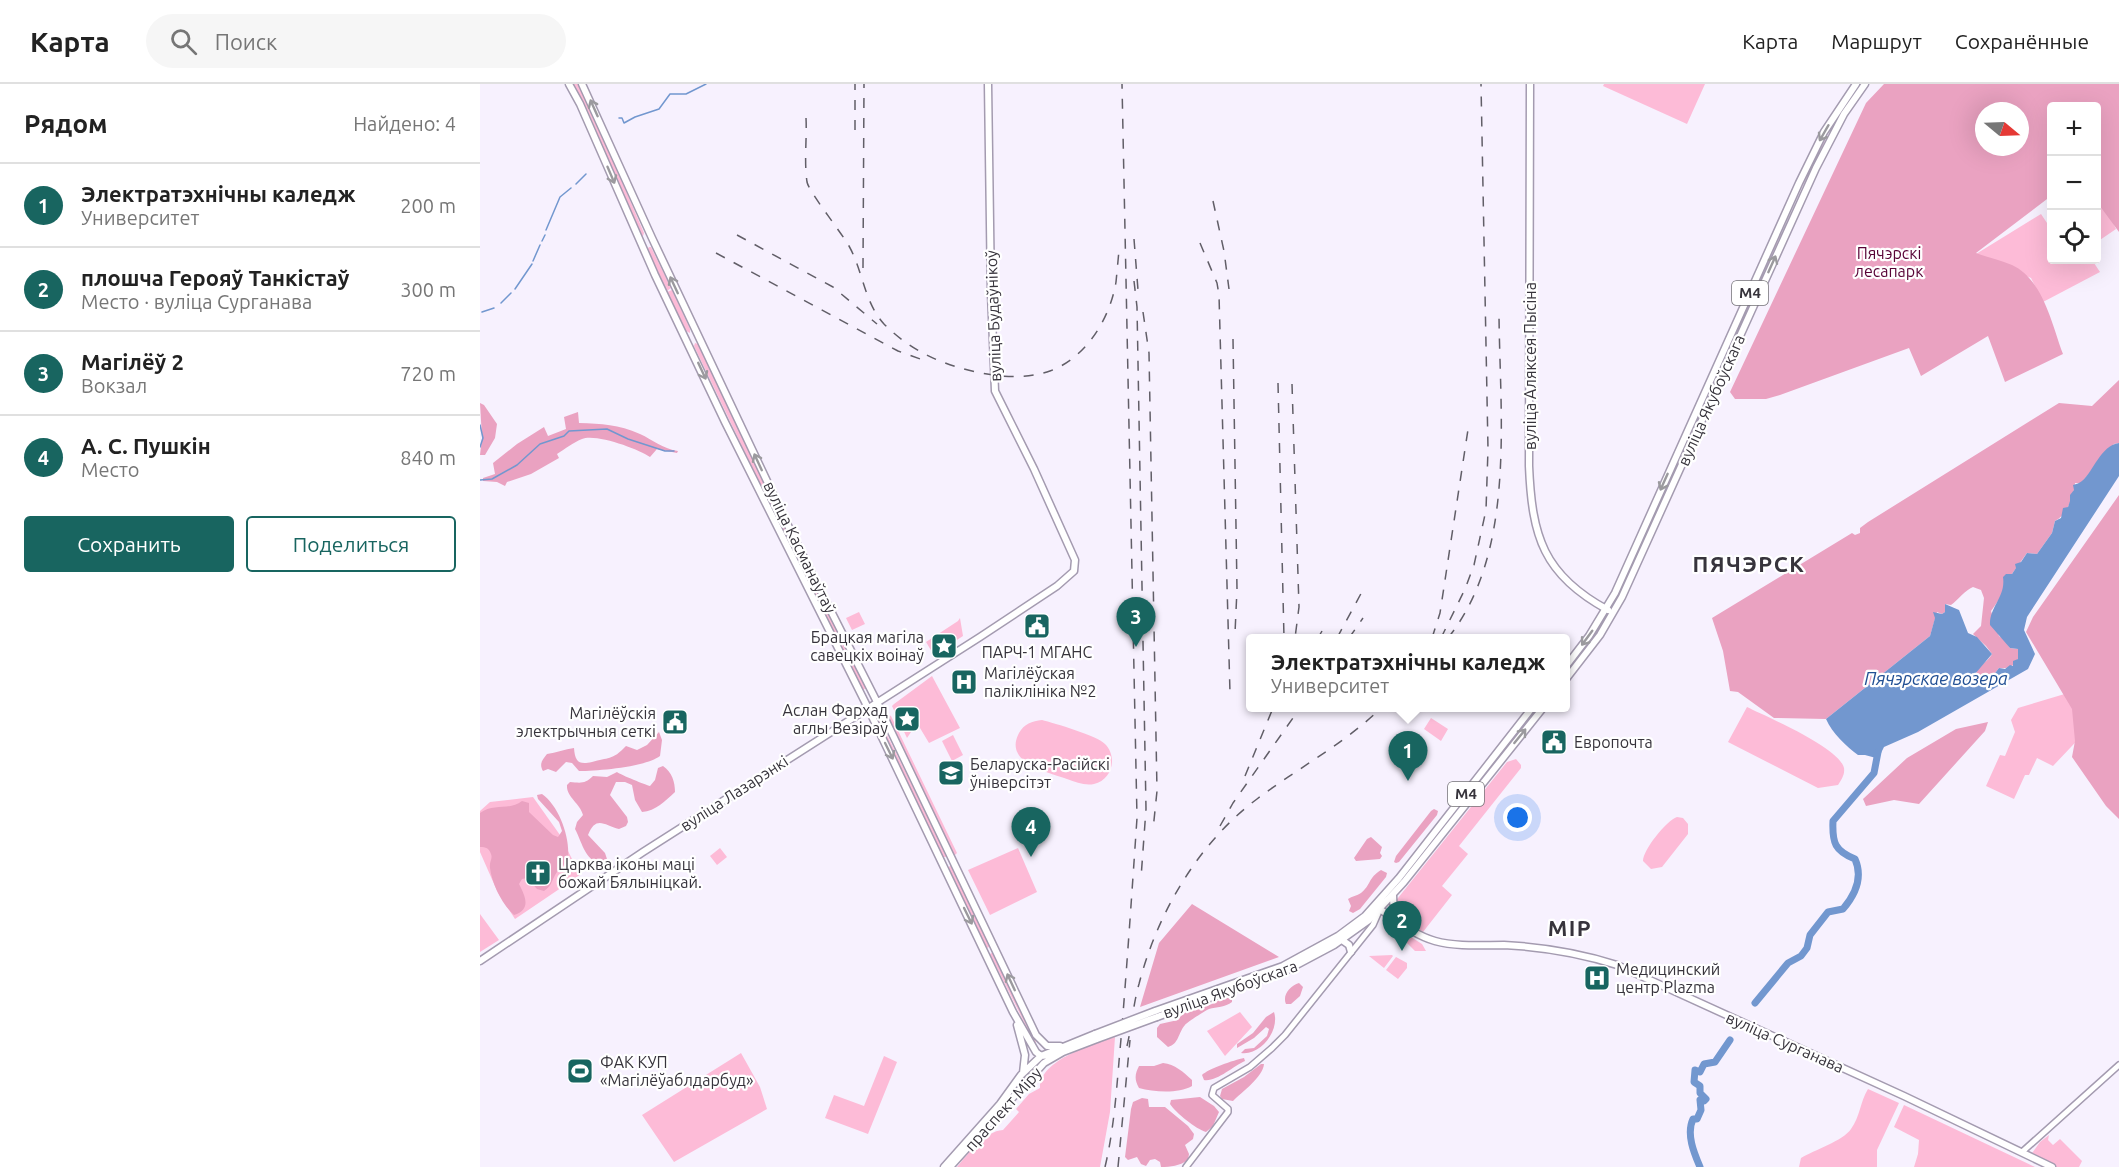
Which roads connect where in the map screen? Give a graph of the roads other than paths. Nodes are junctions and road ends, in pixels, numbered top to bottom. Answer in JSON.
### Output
{"nodes":[{"id":1,"x":569,"y":84,"type":"edge"},
{"id":2,"x":582,"y":84,"type":"edge"},
{"id":3,"x":988,"y":84,"type":"edge"},
{"id":4,"x":1530,"y":84,"type":"edge"},
{"id":5,"x":1856,"y":84,"type":"edge"},
{"id":6,"x":1865,"y":84,"type":"edge"},
{"id":7,"x":652,"y":238,"type":"junction"},
{"id":8,"x":640,"y":243,"type":"junction"},
{"id":9,"x":697,"y":334,"type":"junction"},
{"id":10,"x":687,"y":340,"type":"junction"},
{"id":11,"x":789,"y":528,"type":"junction"},
{"id":12,"x":781,"y":533,"type":"junction"},
{"id":13,"x":798,"y":546,"type":"junction"},
{"id":14,"x":789,"y":552,"type":"junction"},
{"id":15,"x":1076,"y":566,"type":"joint"},
{"id":16,"x":1606,"y":609,"type":"junction"},
{"id":17,"x":1614,"y":613,"type":"junction"},
{"id":18,"x":1570,"y":660,"type":"edge"},
{"id":19,"x":1570,"y":674,"type":"edge"},
{"id":20,"x":877,"y":702,"type":"junction"},
{"id":21,"x":868,"y":708,"type":"junction"},
{"id":22,"x":1529,"y":712,"type":"edge"},
{"id":23,"x":1540,"y":712,"type":"edge"},
{"id":24,"x":1393,"y":894,"type":"junction"},
{"id":25,"x":1378,"y":908,"type":"junction"},
{"id":26,"x":1378,"y":917,"type":"junction"},
{"id":27,"x":1394,"y":918,"type":"junction"},
{"id":28,"x":1369,"y":920,"type":"junction"},
{"id":29,"x":1340,"y":938,"type":"junction"},
{"id":30,"x":1351,"y":952,"type":"junction"},
{"id":31,"x":480,"y":961,"type":"edge"},
{"id":32,"x":1013,"y":1012,"type":"junction"},
{"id":33,"x":1039,"y":1040,"type":"junction"},
{"id":34,"x":1031,"y":1045,"type":"junction"},
{"id":35,"x":1060,"y":1051,"type":"junction"},
{"id":36,"x":1041,"y":1056,"type":"junction"},
{"id":37,"x":2119,"y":1065,"type":"edge"},
{"id":38,"x":1022,"y":1075,"type":"junction"},
{"id":39,"x":1028,"y":1080,"type":"junction"},
{"id":40,"x":2022,"y":1152,"type":"junction"},
{"id":41,"x":944,"y":1167,"type":"edge"},
{"id":42,"x":950,"y":1167,"type":"edge"},
{"id":43,"x":1186,"y":1167,"type":"edge"},
{"id":44,"x":2052,"y":1167,"type":"edge"}],
"edges":[{"from":1,"to":8,"type":"main road","name":"вуліца Касманаўтаў","one_way":true},
{"from":7,"to":2,"type":"main road","name":"вуліца Касманаўтаў","one_way":true},
{"from":3,"to":15,"type":"main road","name":"вуліца Будаўнікоў"},
{"from":4,"to":16,"type":"main road","name":"вуліца Аляксея Пысіна"},
{"from":5,"to":16,"type":"main road","name":"вуліца Якубоўскага","number":"М4","one_way":true},
{"from":17,"to":6,"type":"main road","name":"вуліца Якубоўскага","number":"М4","one_way":true},
{"from":7,"to":8,"type":"main road"},
{"from":9,"to":7,"type":"main road","name":"вуліца Касманаўтаў","one_way":true},
{"from":8,"to":10,"type":"main road","name":"вуліца Касманаўтаў"},
{"from":9,"to":10,"type":"main road"},
{"from":11,"to":9,"type":"main road","name":"вуліца Касманаўтаў","one_way":true},
{"from":10,"to":12,"type":"main road","name":"вуліца Касманаўтаў","one_way":true},
{"from":11,"to":12,"type":"main road"},
{"from":11,"to":13,"type":"main road","name":"вуліца Касманаўтаў"},
{"from":12,"to":14,"type":"main road","name":"вуліца Касманаўтаў"},
{"from":13,"to":14,"type":"main road"},
{"from":13,"to":20,"type":"main road","name":"вуліца Касманаўтаў"},
{"from":14,"to":21,"type":"main road","name":"вуліца Касманаўтаў"},
{"from":15,"to":20,"type":"main road","name":"вуліца Лазарэнкі"},
{"from":16,"to":17,"type":"main road","name":"вуліца Аляксея Пысіна"},
{"from":16,"to":18,"type":"main road","name":"вуліца Якубоўскага","number":"М4","one_way":true},
{"from":17,"to":19,"type":"main road","name":"вуліца Якубоўскага","number":"М4"},
{"from":20,"to":21,"type":"main road","name":"вуліца Лазарэнкі"},
{"from":33,"to":20,"type":"main road","name":"вуліца Касманаўтаў","one_way":true},
{"from":21,"to":31,"type":"main road","name":"вуліца Лазарэнкі"},
{"from":21,"to":32,"type":"main road","name":"вуліца Касманаўтаў","one_way":true},
{"from":22,"to":25,"type":"main road","name":"вуліца Якубоўскага","number":"М4"},
{"from":24,"to":23,"type":"main road","name":"вуліца Якубоўскага","number":"М4","one_way":true},
{"from":24,"to":25,"type":"main road","name":"вуліца Якубоўскага","number":"М4"},
{"from":24,"to":27,"type":"main road"},
{"from":25,"to":26,"type":"street"},
{"from":25,"to":27,"type":"main road","name":"вуліца Сурганава"},
{"from":25,"to":28,"type":"main road","name":"вуліца Якубоўскага","number":"М4"},
{"from":25,"to":29,"type":"main road","name":"вуліца Якубоўскага","number":"М4"},
{"from":26,"to":27,"type":"main road"},
{"from":26,"to":28,"type":"main road"},
{"from":26,"to":30,"type":"street"},
{"from":27,"to":40,"type":"main road","name":"вуліца Сурганава"},
{"from":28,"to":29,"type":"main road","name":"вуліца Якубоўскага","number":"М4"},
{"from":29,"to":30,"type":"main road"},
{"from":29,"to":35,"type":"main road","name":"вуліца Якубоўскага","number":"М4","bridge":true},
{"from":30,"to":43,"type":"street"},
{"from":32,"to":34,"type":"main road","name":"вуліца Касманаўтаў"},
{"from":32,"to":38,"type":"main road","name":"вуліца Касманаўтаў"},
{"from":33,"to":34,"type":"main road"},
{"from":33,"to":35,"type":"main road"},
{"from":33,"to":36,"type":"main road","name":"вуліца Касманаўтаў"},
{"from":34,"to":36,"type":"main road","name":"праспект Міру"},
{"from":35,"to":36,"type":"main road","name":"праспект Міру","number":"М4"},
{"from":35,"to":39,"type":"main road","name":"праспект Міру","number":"М4"},
{"from":36,"to":38,"type":"main road","name":"праспект Міру","number":"М4"},
{"from":36,"to":39,"type":"main road"},
{"from":37,"to":40,"type":"street"},
{"from":38,"to":41,"type":"main road","name":"праспект Міру","number":"М4"},
{"from":39,"to":42,"type":"main road","name":"праспект Міру","number":"М4"},
{"from":40,"to":44,"type":"main road","name":"вуліца Сурганава"}]}
